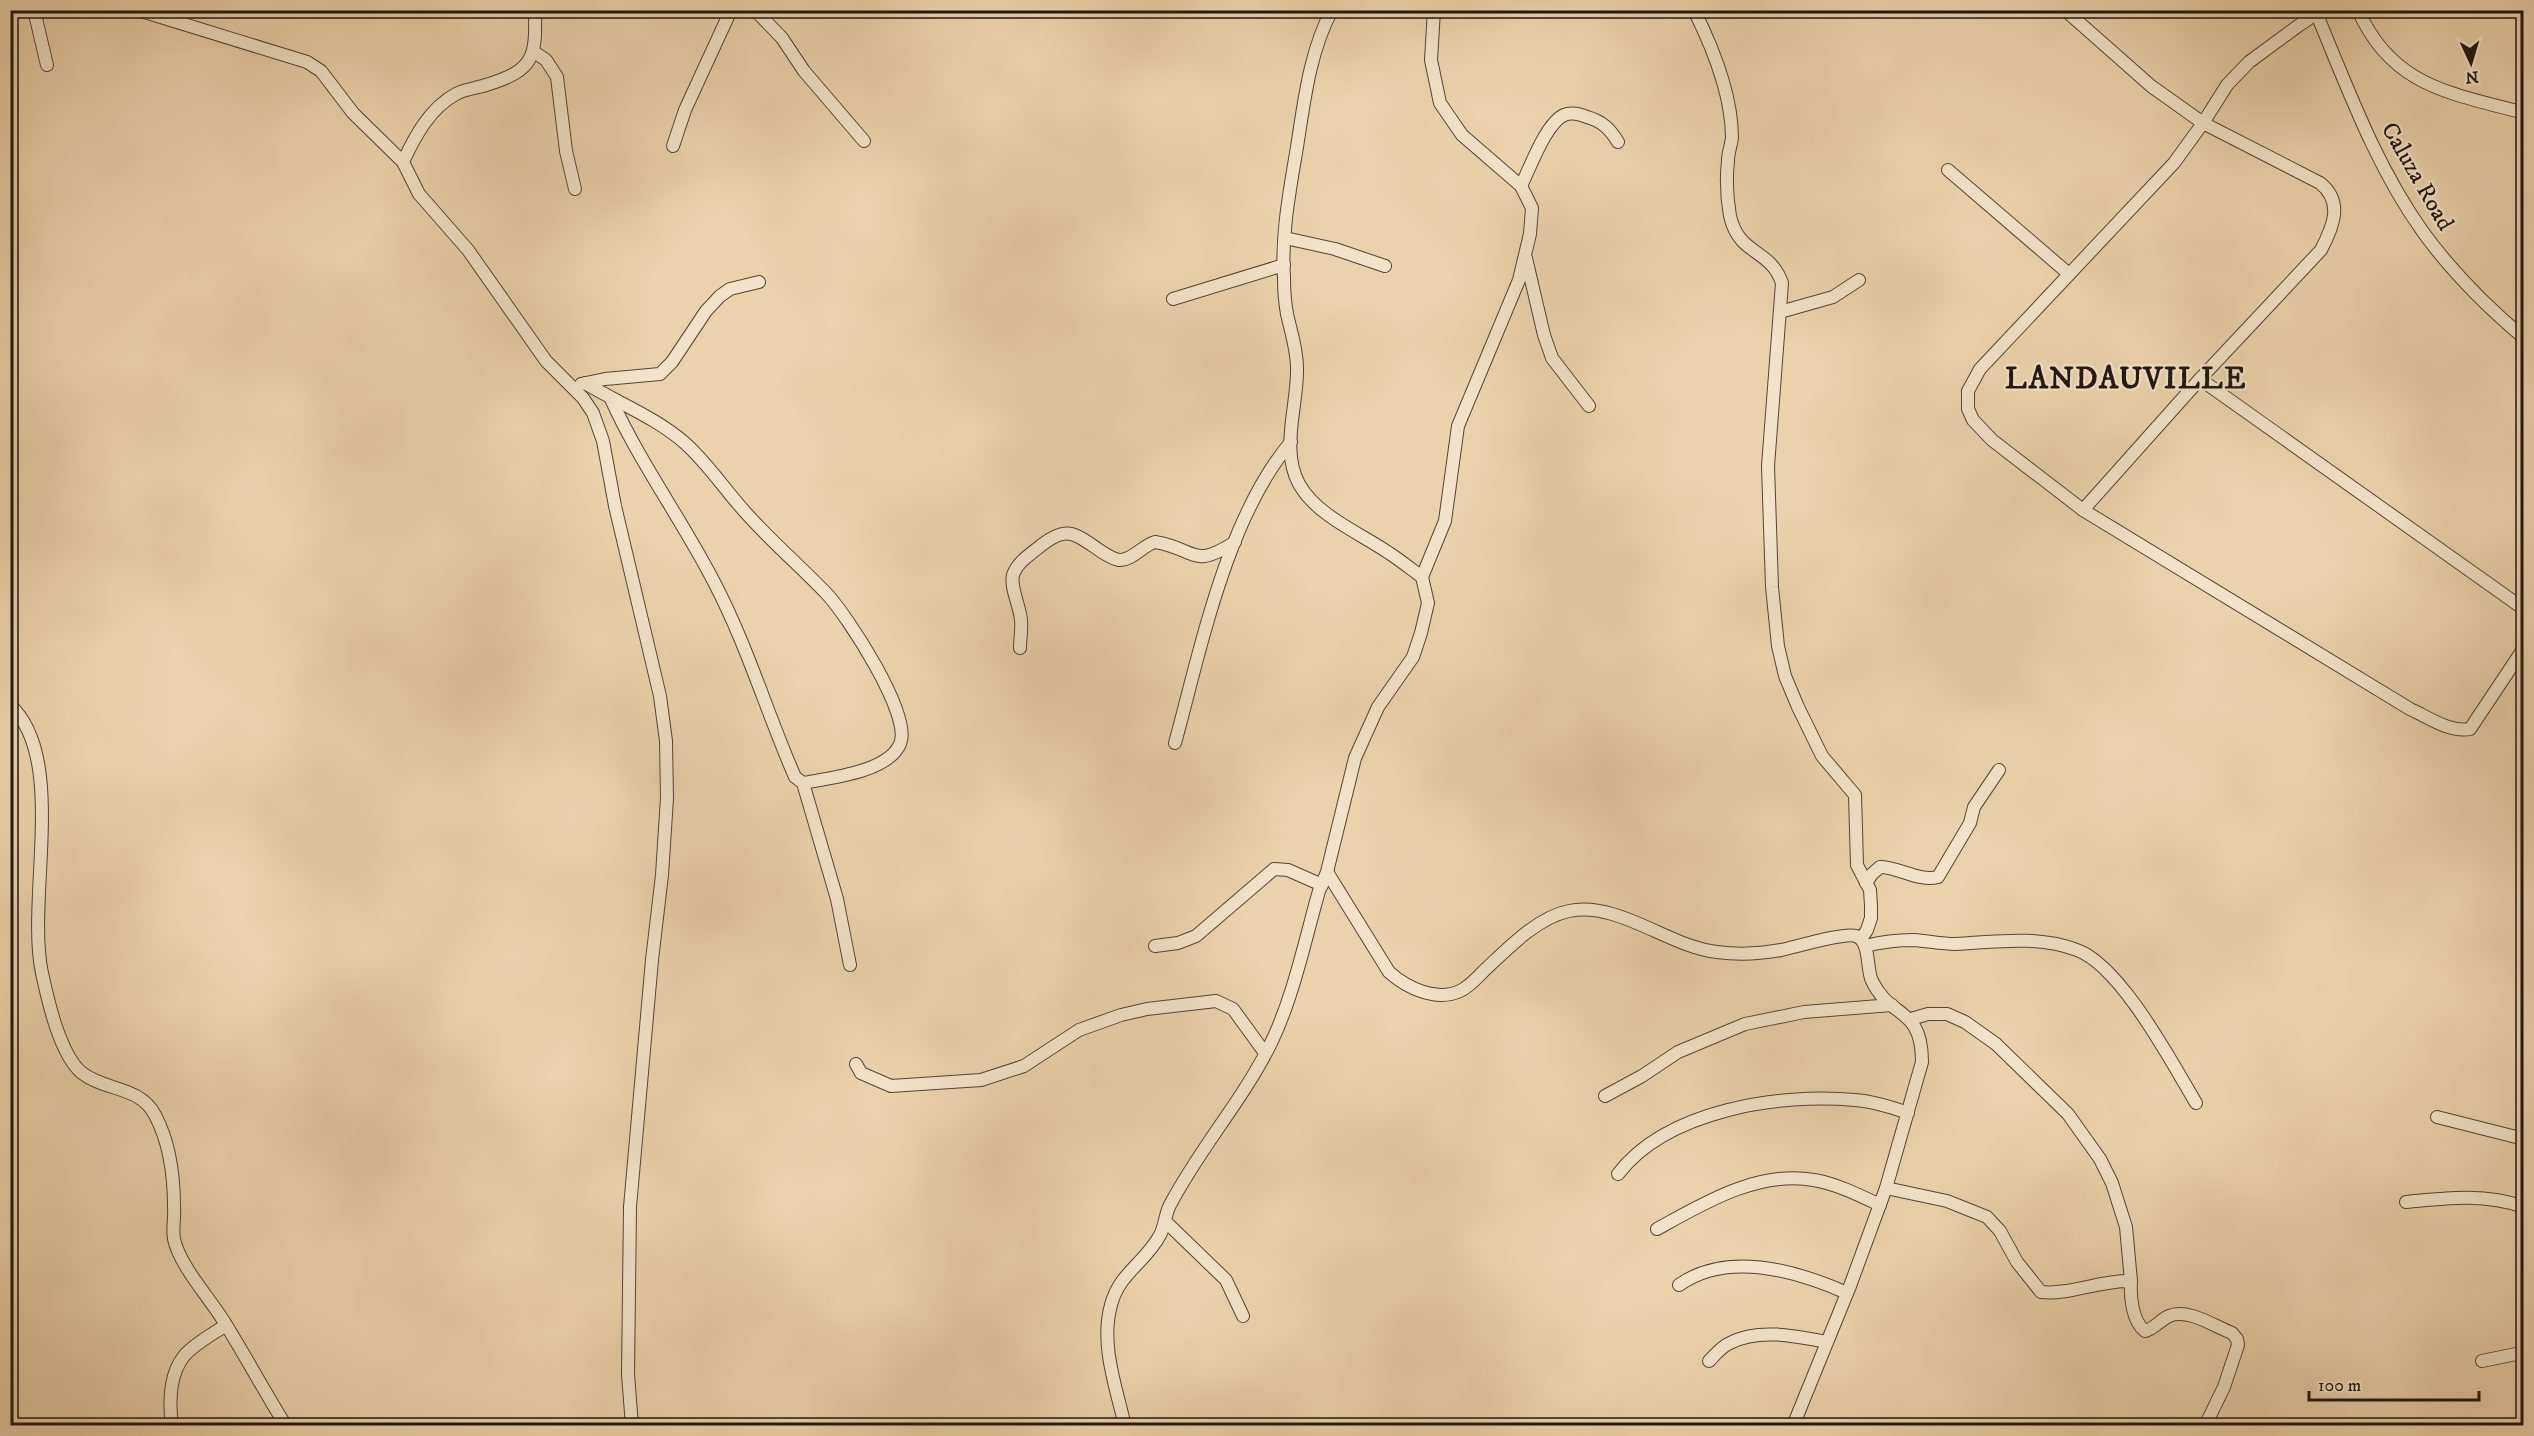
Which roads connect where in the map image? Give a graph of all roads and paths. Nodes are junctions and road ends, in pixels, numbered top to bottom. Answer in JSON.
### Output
{"nodes":[{"id":1,"x":34,"y":10,"type":"edge"},
{"id":2,"x":138,"y":10,"type":"edge"},
{"id":3,"x":535,"y":10,"type":"edge"},
{"id":4,"x":731,"y":10,"type":"edge"},
{"id":5,"x":755,"y":10,"type":"edge"},
{"id":6,"x":1332,"y":10,"type":"edge"},
{"id":7,"x":1434,"y":10,"type":"edge"},
{"id":8,"x":1694,"y":10,"type":"edge"},
{"id":9,"x":2065,"y":10,"type":"edge"},
{"id":10,"x":2358,"y":10,"type":"edge"},
{"id":11,"x":2320,"y":11,"type":"edge"},
{"id":12,"x":534,"y":52,"type":"junction"},
{"id":13,"x":48,"y":65,"type":"dead end"},
{"id":14,"x":2523,"y":114,"type":"edge"},
{"id":15,"x":2203,"y":123,"type":"junction"},
{"id":16,"x":864,"y":141,"type":"dead end"},
{"id":17,"x":1618,"y":142,"type":"dead end"},
{"id":18,"x":673,"y":146,"type":"dead end"},
{"id":19,"x":403,"y":162,"type":"junction"},
{"id":20,"x":1948,"y":170,"type":"dead end"},
{"id":21,"x":1521,"y":186,"type":"junction"},
{"id":22,"x":575,"y":189,"type":"dead end"},
{"id":23,"x":1285,"y":238,"type":"junction"},
{"id":24,"x":1526,"y":257,"type":"junction"},
{"id":25,"x":1284,"y":265,"type":"junction"},
{"id":26,"x":1385,"y":266,"type":"dead end"},
{"id":27,"x":2069,"y":274,"type":"junction"},
{"id":28,"x":1859,"y":280,"type":"dead end"},
{"id":29,"x":759,"y":282,"type":"dead end"},
{"id":30,"x":1173,"y":299,"type":"dead end"},
{"id":31,"x":1780,"y":312,"type":"junction"},
{"id":32,"x":2523,"y":338,"type":"edge"},
{"id":33,"x":2200,"y":379,"type":"junction"},
{"id":34,"x":585,"y":383,"type":"junction"},
{"id":35,"x":571,"y":387,"type":"junction"},
{"id":36,"x":611,"y":399,"type":"junction"},
{"id":37,"x":1589,"y":406,"type":"dead end"},
{"id":38,"x":1291,"y":442,"type":"junction"},
{"id":39,"x":2083,"y":510,"type":"junction"},
{"id":40,"x":1235,"y":542,"type":"junction"},
{"id":41,"x":1422,"y":577,"type":"junction"},
{"id":42,"x":2523,"y":609,"type":"edge"},
{"id":43,"x":1020,"y":648,"type":"dead end"},
{"id":44,"x":2523,"y":648,"type":"edge"},
{"id":45,"x":10,"y":705,"type":"edge"},
{"id":46,"x":1175,"y":742,"type":"dead end"},
{"id":47,"x":1999,"y":770,"type":"dead end"},
{"id":48,"x":802,"y":783,"type":"junction"},
{"id":49,"x":1328,"y":872,"type":"junction"},
{"id":50,"x":1866,"y":883,"type":"junction"},
{"id":51,"x":1322,"y":885,"type":"junction"},
{"id":52,"x":1863,"y":942,"type":"junction"},
{"id":53,"x":1155,"y":946,"type":"dead end"},
{"id":54,"x":850,"y":964,"type":"dead end"},
{"id":55,"x":1892,"y":1005,"type":"junction"},
{"id":56,"x":1911,"y":1019,"type":"junction"},
{"id":57,"x":1265,"y":1053,"type":"junction"},
{"id":58,"x":856,"y":1064,"type":"dead end"},
{"id":59,"x":1605,"y":1096,"type":"dead end"},
{"id":60,"x":2196,"y":1103,"type":"dead end"},
{"id":61,"x":1908,"y":1113,"type":"junction"},
{"id":62,"x":2437,"y":1118,"type":"dead end"},
{"id":63,"x":2523,"y":1138,"type":"edge"},
{"id":64,"x":1618,"y":1174,"type":"dead end"},
{"id":65,"x":1886,"y":1188,"type":"junction"},
{"id":66,"x":2406,"y":1202,"type":"dead end"},
{"id":67,"x":1880,"y":1205,"type":"junction"},
{"id":68,"x":2523,"y":1207,"type":"edge"},
{"id":69,"x":1165,"y":1221,"type":"junction"},
{"id":70,"x":1657,"y":1229,"type":"dead end"},
{"id":71,"x":2131,"y":1281,"type":"junction"},
{"id":72,"x":1679,"y":1285,"type":"dead end"},
{"id":73,"x":1847,"y":1293,"type":"junction"},
{"id":74,"x":1243,"y":1316,"type":"dead end"},
{"id":75,"x":226,"y":1325,"type":"junction"},
{"id":76,"x":1827,"y":1342,"type":"junction"},
{"id":77,"x":2523,"y":1355,"type":"edge"},
{"id":78,"x":1709,"y":1361,"type":"dead end"},
{"id":79,"x":2482,"y":1361,"type":"dead end"},
{"id":80,"x":172,"y":1425,"type":"edge"},
{"id":81,"x":286,"y":1425,"type":"edge"},
{"id":82,"x":632,"y":1425,"type":"edge"},
{"id":83,"x":1125,"y":1425,"type":"edge"},
{"id":84,"x":1793,"y":1425,"type":"edge"},
{"id":85,"x":2205,"y":1425,"type":"edge"}],
"edges":[{"from":1,"to":13,"type":"street"},
{"from":2,"to":19,"type":"street"},
{"from":3,"to":12,"type":"street"},
{"from":4,"to":18,"type":"street"},
{"from":5,"to":16,"type":"street"},
{"from":6,"to":23,"type":"street"},
{"from":7,"to":21,"type":"street"},
{"from":8,"to":31,"type":"street"},
{"from":9,"to":15,"type":"street"},
{"from":10,"to":14,"type":"street"},
{"from":11,"to":15,"type":"street"},
{"from":11,"to":32,"type":"street","name":"Caluza Road"},
{"from":12,"to":19,"type":"street"},
{"from":12,"to":22,"type":"street"},
{"from":15,"to":27,"type":"street"},
{"from":15,"to":33,"type":"street"},
{"from":17,"to":21,"type":"street"},
{"from":19,"to":35,"type":"street"},
{"from":20,"to":27,"type":"street"},
{"from":21,"to":24,"type":"street"},
{"from":23,"to":25,"type":"street"},
{"from":23,"to":26,"type":"street"},
{"from":24,"to":37,"type":"street"},
{"from":24,"to":41,"type":"street"},
{"from":25,"to":30,"type":"street"},
{"from":25,"to":38,"type":"street"},
{"from":27,"to":39,"type":"street"},
{"from":28,"to":31,"type":"street"},
{"from":29,"to":34,"type":"street"},
{"from":31,"to":50,"type":"street"},
{"from":33,"to":39,"type":"street"},
{"from":33,"to":42,"type":"street"},
{"from":34,"to":35,"type":"street"},
{"from":34,"to":36,"type":"street"},
{"from":35,"to":82,"type":"street"},
{"from":36,"to":48,"type":"street"},
{"from":36,"to":48,"type":"street"},
{"from":38,"to":40,"type":"street"},
{"from":38,"to":41,"type":"street"},
{"from":39,"to":44,"type":"street"},
{"from":40,"to":43,"type":"street"},
{"from":40,"to":46,"type":"street"},
{"from":41,"to":49,"type":"street"},
{"from":45,"to":75,"type":"street"},
{"from":47,"to":50,"type":"street"},
{"from":48,"to":54,"type":"street"},
{"from":49,"to":51,"type":"street"},
{"from":49,"to":52,"type":"street"},
{"from":50,"to":52,"type":"street"},
{"from":51,"to":53,"type":"street"},
{"from":51,"to":57,"type":"street"},
{"from":52,"to":55,"type":"street"},
{"from":52,"to":60,"type":"street"},
{"from":55,"to":56,"type":"street"},
{"from":55,"to":59,"type":"street"},
{"from":56,"to":61,"type":"street"},
{"from":56,"to":71,"type":"street"},
{"from":57,"to":58,"type":"street"},
{"from":57,"to":69,"type":"street"},
{"from":61,"to":64,"type":"street"},
{"from":61,"to":65,"type":"street"},
{"from":62,"to":63,"type":"street"},
{"from":65,"to":67,"type":"street"},
{"from":65,"to":71,"type":"street"},
{"from":66,"to":68,"type":"street"},
{"from":67,"to":70,"type":"street"},
{"from":67,"to":73,"type":"street"},
{"from":69,"to":74,"type":"street"},
{"from":69,"to":83,"type":"street"},
{"from":71,"to":85,"type":"street"},
{"from":72,"to":73,"type":"street"},
{"from":73,"to":76,"type":"street"},
{"from":75,"to":80,"type":"street"},
{"from":75,"to":81,"type":"street"},
{"from":76,"to":78,"type":"street"},
{"from":76,"to":84,"type":"street"},
{"from":77,"to":79,"type":"street"}]}
